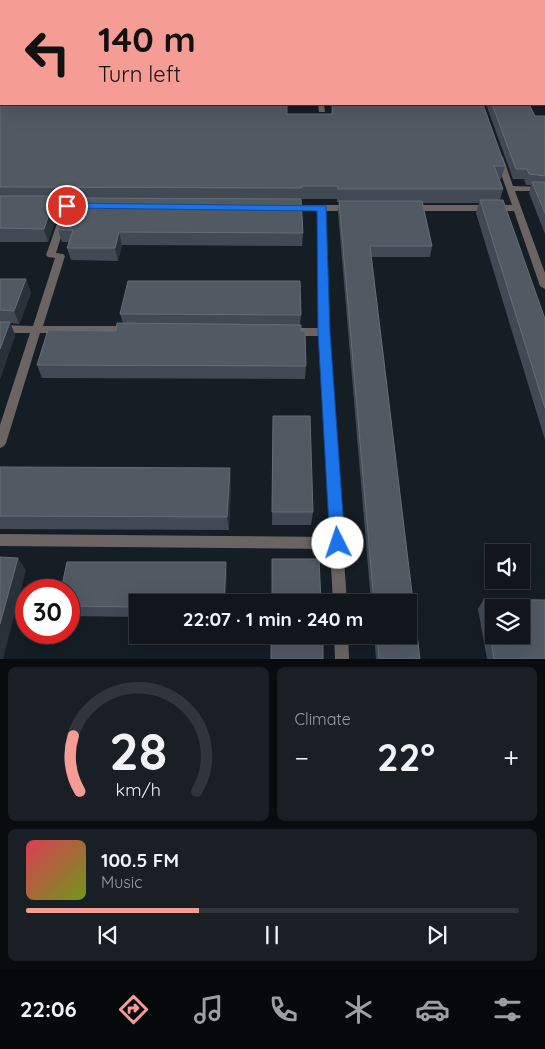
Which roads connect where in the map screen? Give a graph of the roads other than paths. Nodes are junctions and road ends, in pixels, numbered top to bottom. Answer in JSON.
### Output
{"nodes":[{"id":1,"x":497,"y":151,"type":"edge"},
{"id":2,"x":511,"y":188,"type":"junction"},
{"id":3,"x":545,"y":189,"type":"edge"},
{"id":4,"x":38,"y":205,"type":"edge"},
{"id":5,"x":67,"y":206,"type":"junction"},
{"id":6,"x":86,"y":206,"type":"edge"},
{"id":7,"x":283,"y":208,"type":"edge"},
{"id":8,"x":322,"y":208,"type":"junction"},
{"id":9,"x":361,"y":208,"type":"edge"},
{"id":10,"x":400,"y":208,"type":"edge"},
{"id":11,"x":518,"y":208,"type":"junction"},
{"id":12,"x":545,"y":286,"type":"edge"},
{"id":13,"x":0,"y":329,"type":"edge"},
{"id":14,"x":37,"y":330,"type":"junction"},
{"id":15,"x":136,"y":330,"type":"edge"},
{"id":16,"x":284,"y":332,"type":"edge"},
{"id":17,"x":324,"y":332,"type":"junction"},
{"id":18,"x":0,"y":443,"type":"edge"},
{"id":19,"x":0,"y":540,"type":"edge"},
{"id":20,"x":338,"y":543,"type":"junction"},
{"id":21,"x":340,"y":594,"type":"edge"},
{"id":22,"x":341,"y":644,"type":"edge"},
{"id":23,"x":342,"y":659,"type":"edge"}],
"edges":[{"from":1,"to":2,"type":"street"},
{"from":2,"to":3,"type":"street"},
{"from":2,"to":11,"type":"street"},
{"from":4,"to":5,"type":"street"},
{"from":5,"to":6,"type":"street"},
{"from":5,"to":14,"type":"street"},
{"from":7,"to":8,"type":"street"},
{"from":8,"to":9,"type":"street"},
{"from":8,"to":17,"type":"street"},
{"from":10,"to":11,"type":"street"},
{"from":11,"to":12,"type":"street"},
{"from":13,"to":14,"type":"street"},
{"from":14,"to":15,"type":"street"},
{"from":14,"to":18,"type":"street"},
{"from":16,"to":17,"type":"street"},
{"from":17,"to":20,"type":"street"},
{"from":19,"to":20,"type":"street"},
{"from":20,"to":21,"type":"street"},
{"from":22,"to":23,"type":"street"}]}
